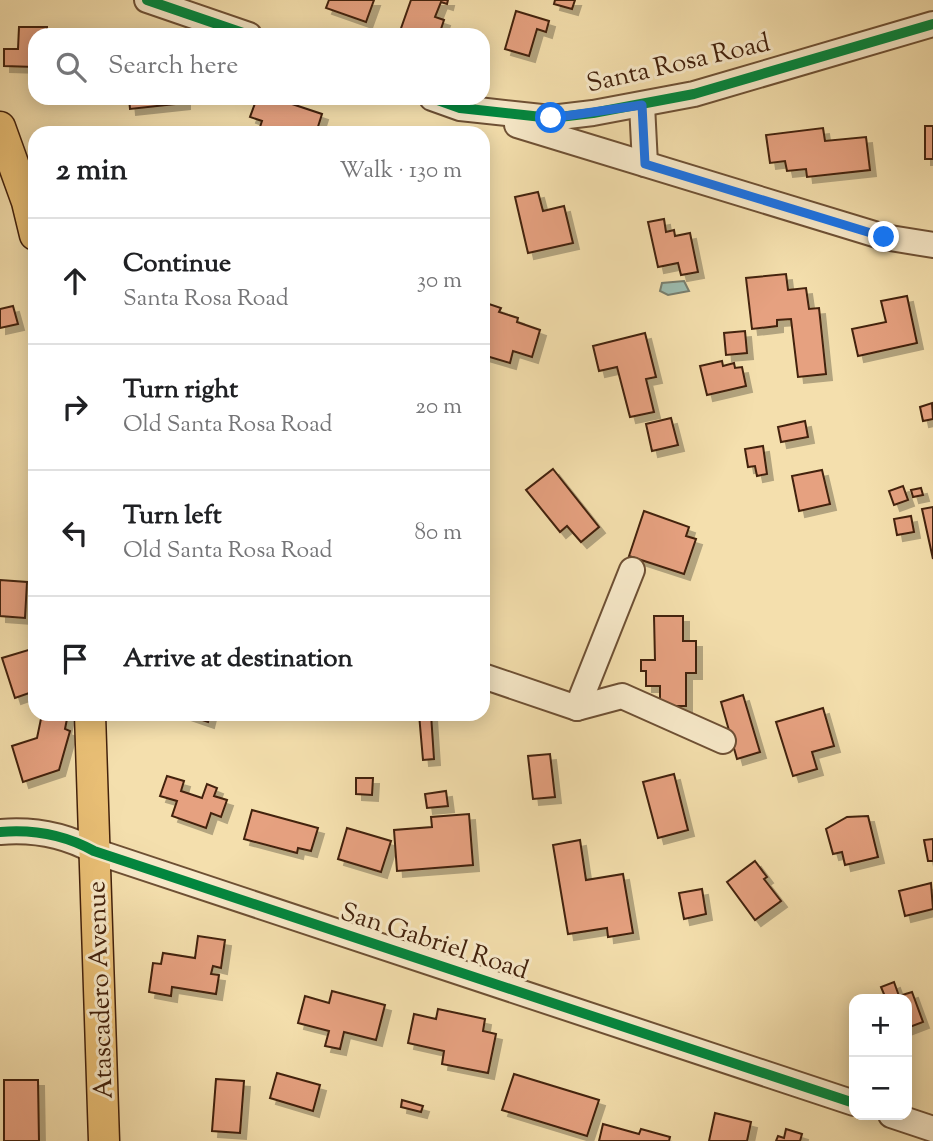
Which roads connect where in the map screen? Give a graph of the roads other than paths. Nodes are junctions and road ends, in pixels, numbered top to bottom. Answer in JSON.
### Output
{"nodes":[{"id":1,"x":147,"y":0,"type":"edge"},
{"id":2,"x":933,"y":24,"type":"edge"},
{"id":3,"x":229,"y":28,"type":"edge"},
{"id":4,"x":452,"y":105,"type":"edge"},
{"id":5,"x":642,"y":105,"type":"junction"},
{"id":6,"x":460,"y":108,"type":"junction"},
{"id":7,"x":0,"y":127,"type":"edge"},
{"id":8,"x":645,"y":164,"type":"junction"},
{"id":9,"x":8,"y":173,"type":"edge"},
{"id":10,"x":28,"y":219,"type":"edge"},
{"id":11,"x":933,"y":245,"type":"edge"},
{"id":12,"x":632,"y":570,"type":"dead end"},
{"id":13,"x":490,"y":679,"type":"edge"},
{"id":14,"x":577,"y":708,"type":"junction"},
{"id":15,"x":90,"y":721,"type":"edge"},
{"id":16,"x":723,"y":741,"type":"dead end"},
{"id":17,"x":0,"y":832,"type":"edge"},
{"id":18,"x":94,"y":851,"type":"junction"},
{"id":19,"x":849,"y":1101,"type":"edge"},
{"id":20,"x":906,"y":1120,"type":"edge"},
{"id":21,"x":933,"y":1129,"type":"edge"},
{"id":22,"x":104,"y":1141,"type":"edge"}],
"edges":[{"from":1,"to":3,"type":"street"},
{"from":2,"to":5,"type":"street","name":"Santa Rosa Road"},
{"from":4,"to":6,"type":"street","name":"Santa Rosa Road"},
{"from":5,"to":6,"type":"street","name":"Santa Rosa Road"},
{"from":5,"to":8,"type":"street"},
{"from":6,"to":8,"type":"street"},
{"from":7,"to":9,"type":"main road"},
{"from":8,"to":11,"type":"street"},
{"from":9,"to":10,"type":"main road"},
{"from":12,"to":14,"type":"street"},
{"from":13,"to":14,"type":"street"},
{"from":14,"to":16,"type":"street"},
{"from":15,"to":18,"type":"main road","name":"Atascadero Avenue"},
{"from":17,"to":18,"type":"street","name":"San Gabriel Road"},
{"from":18,"to":19,"type":"street","name":"San Gabriel Road"},
{"from":18,"to":22,"type":"main road","name":"Atascadero Avenue"},
{"from":20,"to":21,"type":"street"}]}
